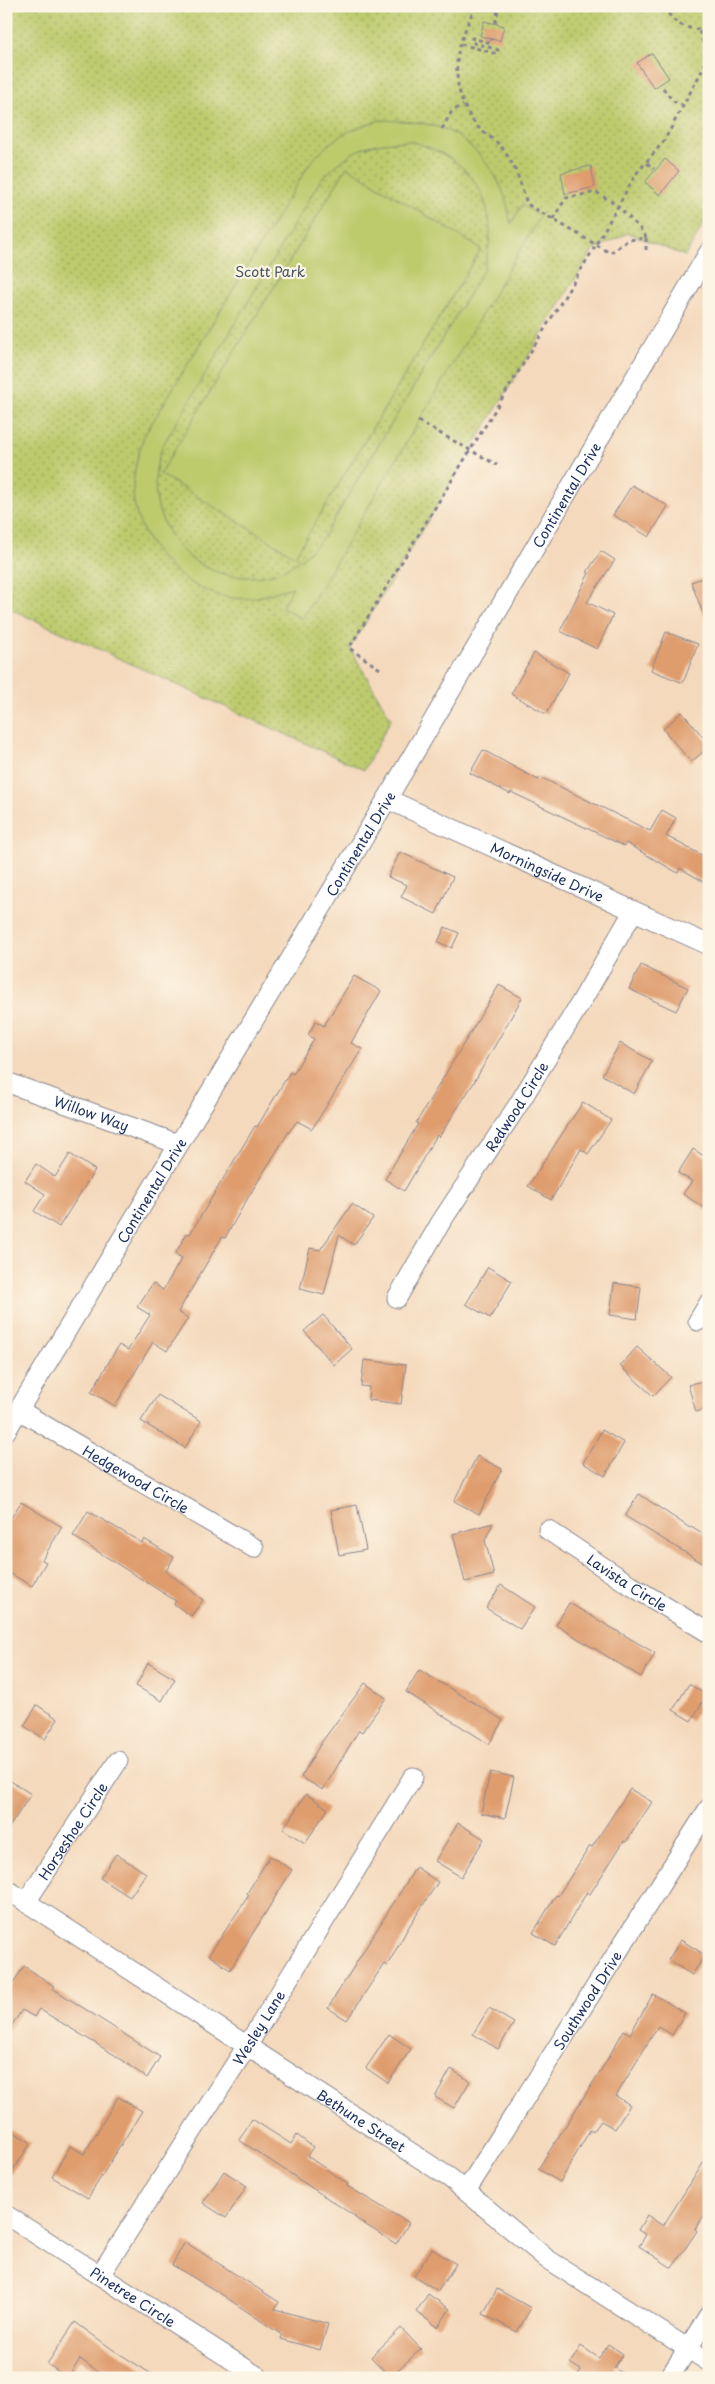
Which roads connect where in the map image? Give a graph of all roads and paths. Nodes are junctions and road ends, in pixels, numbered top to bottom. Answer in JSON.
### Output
{"nodes":[{"id":1,"x":475,"y":6,"type":"edge"},
{"id":2,"x":483,"y":6,"type":"edge"},
{"id":3,"x":665,"y":6,"type":"edge"},
{"id":4,"x":495,"y":24,"type":"dead end"},
{"id":5,"x":709,"y":28,"type":"edge"},
{"id":6,"x":699,"y":30,"type":"junction"},
{"id":7,"x":492,"y":39,"type":"dead end"},
{"id":8,"x":461,"y":44,"type":"junction"},
{"id":9,"x":663,"y":88,"type":"dead end"},
{"id":10,"x":463,"y":105,"type":"junction"},
{"id":11,"x":684,"y":106,"type":"junction"},
{"id":12,"x":442,"y":129,"type":"dead end"},
{"id":13,"x":647,"y":163,"type":"junction"},
{"id":14,"x":654,"y":169,"type":"dead end"},
{"id":15,"x":617,"y":205,"type":"junction"},
{"id":16,"x":553,"y":219,"type":"junction"},
{"id":17,"x":646,"y":238,"type":"junction"},
{"id":18,"x":596,"y":245,"type":"junction"},
{"id":19,"x":709,"y":252,"type":"edge"},
{"id":20,"x":646,"y":254,"type":"dead end"},
{"id":21,"x":418,"y":421,"type":"dead end"},
{"id":22,"x":471,"y":450,"type":"junction"},
{"id":23,"x":497,"y":465,"type":"dead end"},
{"id":24,"x":380,"y":669,"type":"dead end"},
{"id":25,"x":387,"y":799,"type":"junction"},
{"id":26,"x":633,"y":912,"type":"junction"},
{"id":27,"x":709,"y":945,"type":"edge"},
{"id":28,"x":6,"y":1082,"type":"edge"},
{"id":29,"x":178,"y":1144,"type":"junction"},
{"id":30,"x":397,"y":1298,"type":"dead end"},
{"id":31,"x":709,"y":1303,"type":"edge"},
{"id":32,"x":698,"y":1321,"type":"dead end"},
{"id":33,"x":19,"y":1410,"type":"junction"},
{"id":34,"x":6,"y":1431,"type":"edge"},
{"id":35,"x":548,"y":1530,"type":"dead end"},
{"id":36,"x":254,"y":1548,"type":"dead end"},
{"id":37,"x":709,"y":1633,"type":"edge"},
{"id":38,"x":118,"y":1761,"type":"dead end"},
{"id":39,"x":413,"y":1777,"type":"dead end"},
{"id":40,"x":709,"y":1808,"type":"edge"},
{"id":41,"x":6,"y":1889,"type":"edge"},
{"id":42,"x":26,"y":1902,"type":"junction"},
{"id":43,"x":247,"y":2046,"type":"junction"},
{"id":44,"x":466,"y":2191,"type":"junction"},
{"id":45,"x":6,"y":2215,"type":"edge"},
{"id":46,"x":100,"y":2275,"type":"junction"},
{"id":47,"x":709,"y":2315,"type":"edge"},
{"id":48,"x":688,"y":2349,"type":"junction"},
{"id":49,"x":709,"y":2362,"type":"edge"},
{"id":50,"x":260,"y":2378,"type":"edge"},
{"id":51,"x":669,"y":2378,"type":"edge"}],
"edges":[{"from":1,"to":8,"type":"path"},
{"from":2,"to":4,"type":"path"},
{"from":3,"to":6,"type":"path"},
{"from":5,"to":6,"type":"path"},
{"from":6,"to":11,"type":"path"},
{"from":7,"to":8,"type":"path"},
{"from":8,"to":10,"type":"path"},
{"from":9,"to":11,"type":"path"},
{"from":10,"to":12,"type":"path"},
{"from":10,"to":16,"type":"path"},
{"from":11,"to":13,"type":"path"},
{"from":13,"to":14,"type":"path"},
{"from":13,"to":15,"type":"path"},
{"from":15,"to":16,"type":"path"},
{"from":15,"to":17,"type":"path"},
{"from":15,"to":18,"type":"path"},
{"from":16,"to":18,"type":"path"},
{"from":17,"to":18,"type":"path"},
{"from":17,"to":20,"type":"path"},
{"from":18,"to":22,"type":"path"},
{"from":19,"to":25,"type":"street","name":"Continental Drive"},
{"from":21,"to":22,"type":"path"},
{"from":22,"to":23,"type":"path"},
{"from":22,"to":24,"type":"path"},
{"from":25,"to":26,"type":"street","name":"Morningside Drive"},
{"from":25,"to":29,"type":"street","name":"Continental Drive"},
{"from":26,"to":27,"type":"street","name":"Morningside Drive"},
{"from":26,"to":30,"type":"street","name":"Redwood Circle"},
{"from":28,"to":29,"type":"street","name":"Willow Way"},
{"from":29,"to":33,"type":"street","name":"Continental Drive"},
{"from":31,"to":32,"type":"street"},
{"from":33,"to":34,"type":"street","name":"Continental Drive"},
{"from":33,"to":36,"type":"street","name":"Hedgewood Circle"},
{"from":35,"to":37,"type":"street","name":"Lavista Circle"},
{"from":38,"to":42,"type":"street","name":"Horseshoe Circle"},
{"from":39,"to":43,"type":"street","name":"Wesley Lane"},
{"from":40,"to":44,"type":"street","name":"Southwood Drive"},
{"from":41,"to":42,"type":"street","name":"Bethune Street"},
{"from":42,"to":43,"type":"street","name":"Bethune Street"},
{"from":43,"to":44,"type":"street","name":"Bethune Street"},
{"from":43,"to":46,"type":"street","name":"Wesley Lane"},
{"from":44,"to":48,"type":"street","name":"Bethune Street"},
{"from":45,"to":46,"type":"street","name":"Pinetree Circle"},
{"from":46,"to":50,"type":"street","name":"Pinetree Circle"},
{"from":47,"to":48,"type":"street"},
{"from":48,"to":49,"type":"street","name":"Bethune Street"},
{"from":48,"to":51,"type":"street"}]}
